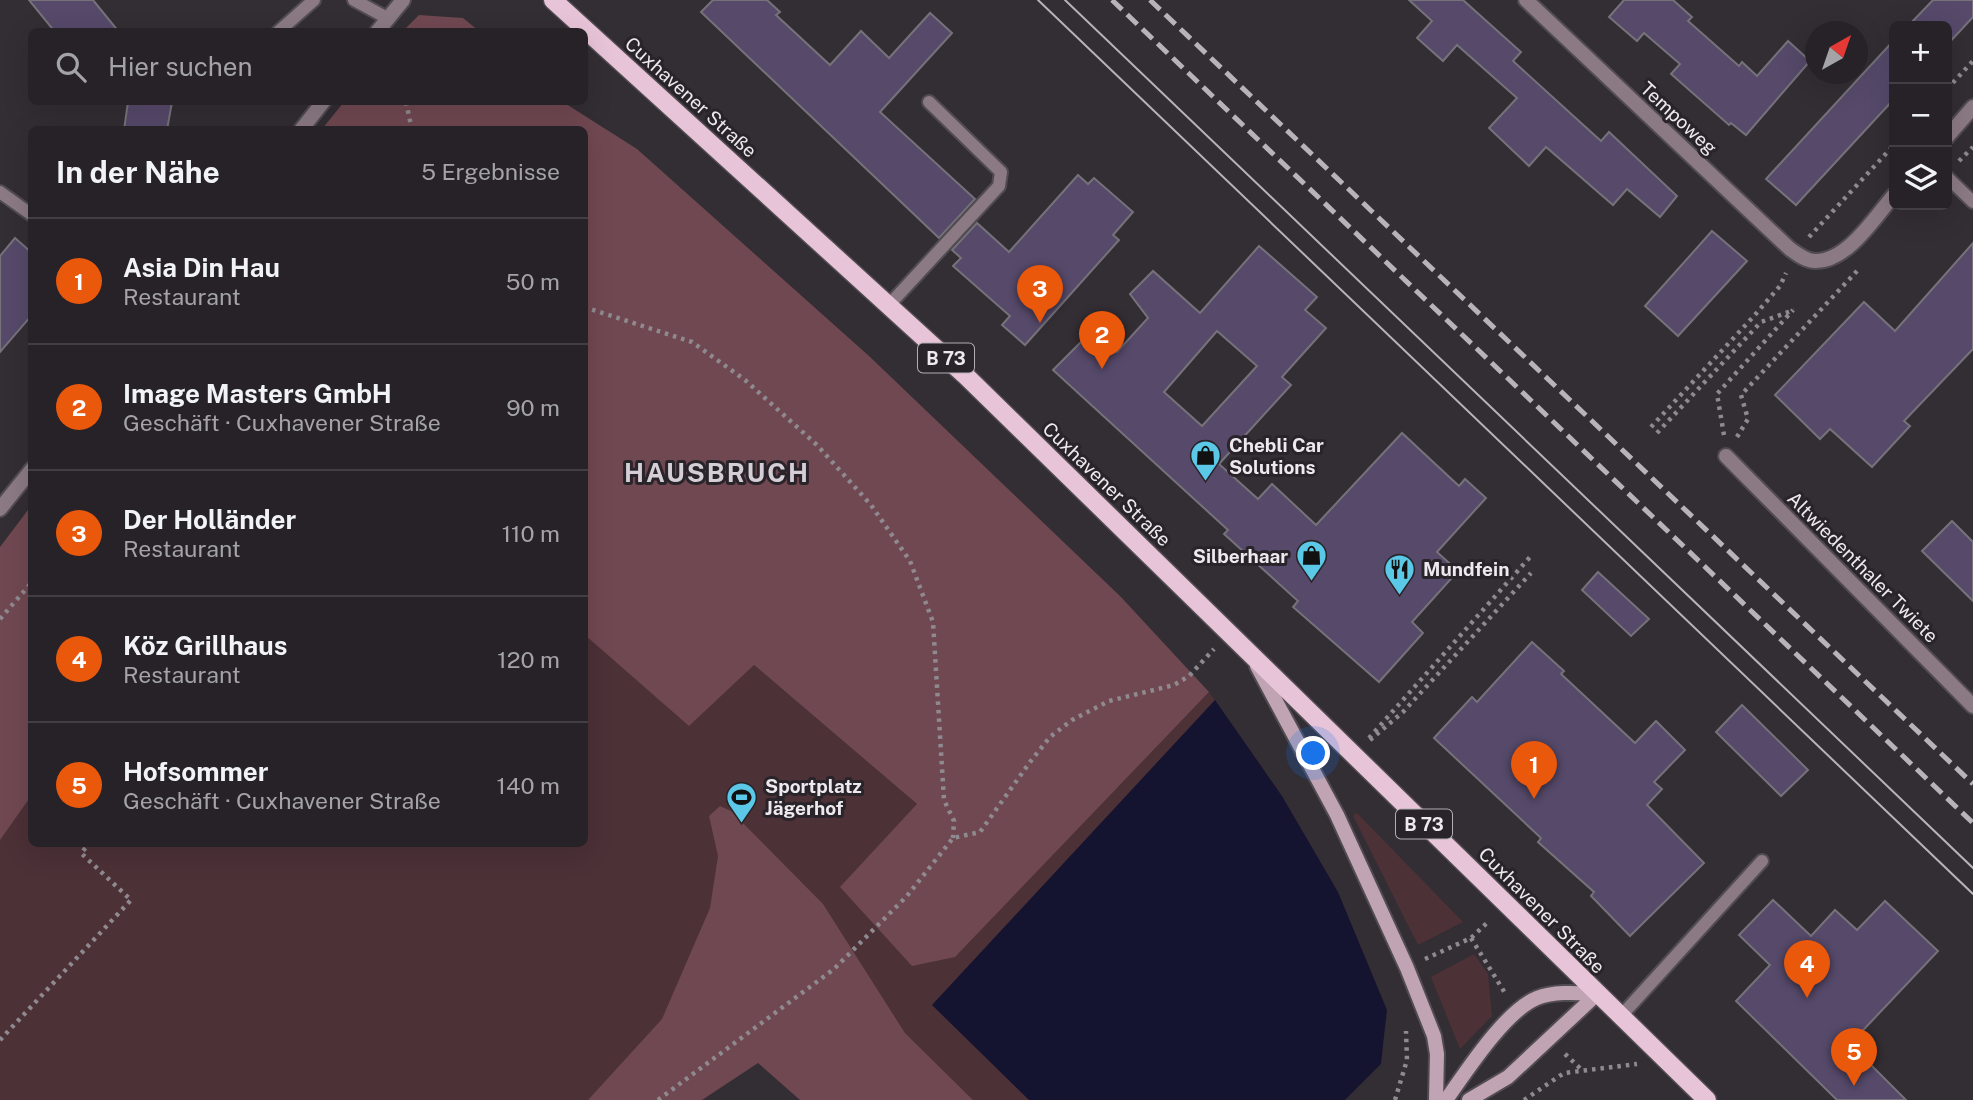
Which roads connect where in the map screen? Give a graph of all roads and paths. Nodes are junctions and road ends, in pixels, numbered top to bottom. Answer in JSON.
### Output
{"nodes":[{"id":1,"x":314,"y":0,"type":"edge"},
{"id":2,"x":354,"y":0,"type":"edge"},
{"id":3,"x":403,"y":0,"type":"edge"},
{"id":4,"x":553,"y":0,"type":"edge"},
{"id":5,"x":1526,"y":0,"type":"edge"},
{"id":6,"x":387,"y":18,"type":"junction"},
{"id":7,"x":282,"y":28,"type":"edge"},
{"id":8,"x":380,"y":28,"type":"edge"},
{"id":9,"x":584,"y":28,"type":"edge"},
{"id":10,"x":588,"y":32,"type":"edge"},
{"id":11,"x":1973,"y":61,"type":"edge"},
{"id":12,"x":1952,"y":84,"type":"edge"},
{"id":13,"x":929,"y":102,"type":"dead end"},
{"id":14,"x":321,"y":105,"type":"edge"},
{"id":15,"x":407,"y":105,"type":"edge"},
{"id":16,"x":1973,"y":107,"type":"edge"},
{"id":17,"x":304,"y":126,"type":"edge"},
{"id":18,"x":411,"y":126,"type":"edge"},
{"id":19,"x":1952,"y":131,"type":"edge"},
{"id":20,"x":1892,"y":147,"type":"edge"},
{"id":21,"x":1952,"y":182,"type":"edge"},
{"id":22,"x":0,"y":192,"type":"edge"},
{"id":23,"x":1889,"y":200,"type":"edge"},
{"id":24,"x":1973,"y":202,"type":"edge"},
{"id":25,"x":28,"y":212,"type":"edge"},
{"id":26,"x":1809,"y":237,"type":"dead end"},
{"id":27,"x":1795,"y":252,"type":"junction"},
{"id":28,"x":1863,"y":264,"type":"dead end"},
{"id":29,"x":889,"y":305,"type":"junction"},
{"id":30,"x":588,"y":308,"type":"edge"},
{"id":31,"x":1754,"y":316,"type":"junction"},
{"id":32,"x":1761,"y":322,"type":"junction"},
{"id":33,"x":1651,"y":427,"type":"dead end"},
{"id":34,"x":1657,"y":433,"type":"dead end"},
{"id":35,"x":1726,"y":456,"type":"junction"},
{"id":36,"x":28,"y":475,"type":"edge"},
{"id":37,"x":0,"y":509,"type":"edge"},
{"id":38,"x":1531,"y":556,"type":"dead end"},
{"id":39,"x":1531,"y":573,"type":"dead end"},
{"id":40,"x":28,"y":587,"type":"edge"},
{"id":41,"x":0,"y":619,"type":"edge"},
{"id":42,"x":1229,"y":634,"type":"junction"},
{"id":43,"x":1251,"y":654,"type":"junction"},
{"id":44,"x":1973,"y":706,"type":"edge"},
{"id":45,"x":1353,"y":755,"type":"junction"},
{"id":46,"x":953,"y":838,"type":"junction"},
{"id":47,"x":86,"y":847,"type":"edge"},
{"id":48,"x":1762,"y":861,"type":"dead end"},
{"id":49,"x":1507,"y":904,"type":"junction"},
{"id":50,"x":1471,"y":938,"type":"junction"},
{"id":51,"x":1421,"y":961,"type":"dead end"},
{"id":52,"x":1597,"y":993,"type":"junction"},
{"id":53,"x":1507,"y":996,"type":"dead end"},
{"id":54,"x":1621,"y":1016,"type":"junction"},
{"id":55,"x":1405,"y":1023,"type":"dead end"},
{"id":56,"x":0,"y":1040,"type":"edge"},
{"id":57,"x":1562,"y":1051,"type":"dead end"},
{"id":58,"x":1668,"y":1062,"type":"junction"},
{"id":59,"x":1583,"y":1070,"type":"junction"},
{"id":60,"x":659,"y":1100,"type":"edge"},
{"id":61,"x":1395,"y":1100,"type":"edge"},
{"id":62,"x":1436,"y":1100,"type":"edge"},
{"id":63,"x":1446,"y":1100,"type":"edge"},
{"id":64,"x":1469,"y":1100,"type":"edge"},
{"id":65,"x":1524,"y":1100,"type":"edge"},
{"id":66,"x":1707,"y":1100,"type":"edge"}],
"edges":[{"from":1,"to":7,"type":"lane"},
{"from":2,"to":6,"type":"lane"},
{"from":3,"to":6,"type":"street"},
{"from":4,"to":9,"type":"main road","name":"Cuxhavener Straße","number":"B 73"},
{"from":5,"to":27,"type":"street","name":"Tempoweg"},
{"from":6,"to":8,"type":"street"},
{"from":10,"to":29,"type":"main road","name":"Cuxhavener Straße","number":"B 73"},
{"from":11,"to":12,"type":"path"},
{"from":13,"to":29,"type":"lane"},
{"from":14,"to":17,"type":"street"},
{"from":15,"to":18,"type":"path"},
{"from":16,"to":19,"type":"street"},
{"from":20,"to":26,"type":"path"},
{"from":21,"to":24,"type":"lane"},
{"from":22,"to":25,"type":"lane"},
{"from":23,"to":27,"type":"street","name":"Tempoweg"},
{"from":27,"to":31,"type":"path"},
{"from":28,"to":35,"type":"path"},
{"from":29,"to":42,"type":"main road","name":"Cuxhavener Straße","number":"B 73"},
{"from":30,"to":46,"type":"path"},
{"from":31,"to":32,"type":"path"},
{"from":31,"to":33,"type":"path"},
{"from":32,"to":34,"type":"path"},
{"from":32,"to":35,"type":"path"},
{"from":35,"to":44,"type":"street","name":"Altwiedenthaler Twiete"},
{"from":36,"to":37,"type":"street"},
{"from":38,"to":45,"type":"path"},
{"from":39,"to":45,"type":"path"},
{"from":40,"to":41,"type":"path"},
{"from":42,"to":43,"type":"main road","name":"Cuxhavener Straße","number":"B 73"},
{"from":42,"to":46,"type":"path"},
{"from":43,"to":45,"type":"main road","name":"Cuxhavener Straße","number":"B 73"},
{"from":43,"to":62,"type":"main road"},
{"from":45,"to":49,"type":"main road","name":"Cuxhavener Straße","number":"B 73"},
{"from":46,"to":60,"type":"path"},
{"from":47,"to":56,"type":"path"},
{"from":48,"to":54,"type":"lane"},
{"from":49,"to":50,"type":"path"},
{"from":49,"to":52,"type":"main road","name":"Cuxhavener Straße","number":"B 73"},
{"from":50,"to":51,"type":"path"},
{"from":50,"to":53,"type":"path"},
{"from":52,"to":54,"type":"main road","name":"Cuxhavener Straße","number":"B 73"},
{"from":52,"to":63,"type":"main road"},
{"from":52,"to":64,"type":"main road"},
{"from":54,"to":58,"type":"main road","name":"Cuxhavener Straße","number":"B 73"},
{"from":55,"to":61,"type":"path"},
{"from":57,"to":59,"type":"path"},
{"from":58,"to":59,"type":"path"},
{"from":58,"to":66,"type":"main road","name":"Cuxhavener Straße","number":"B 73"},
{"from":59,"to":65,"type":"path"}]}
